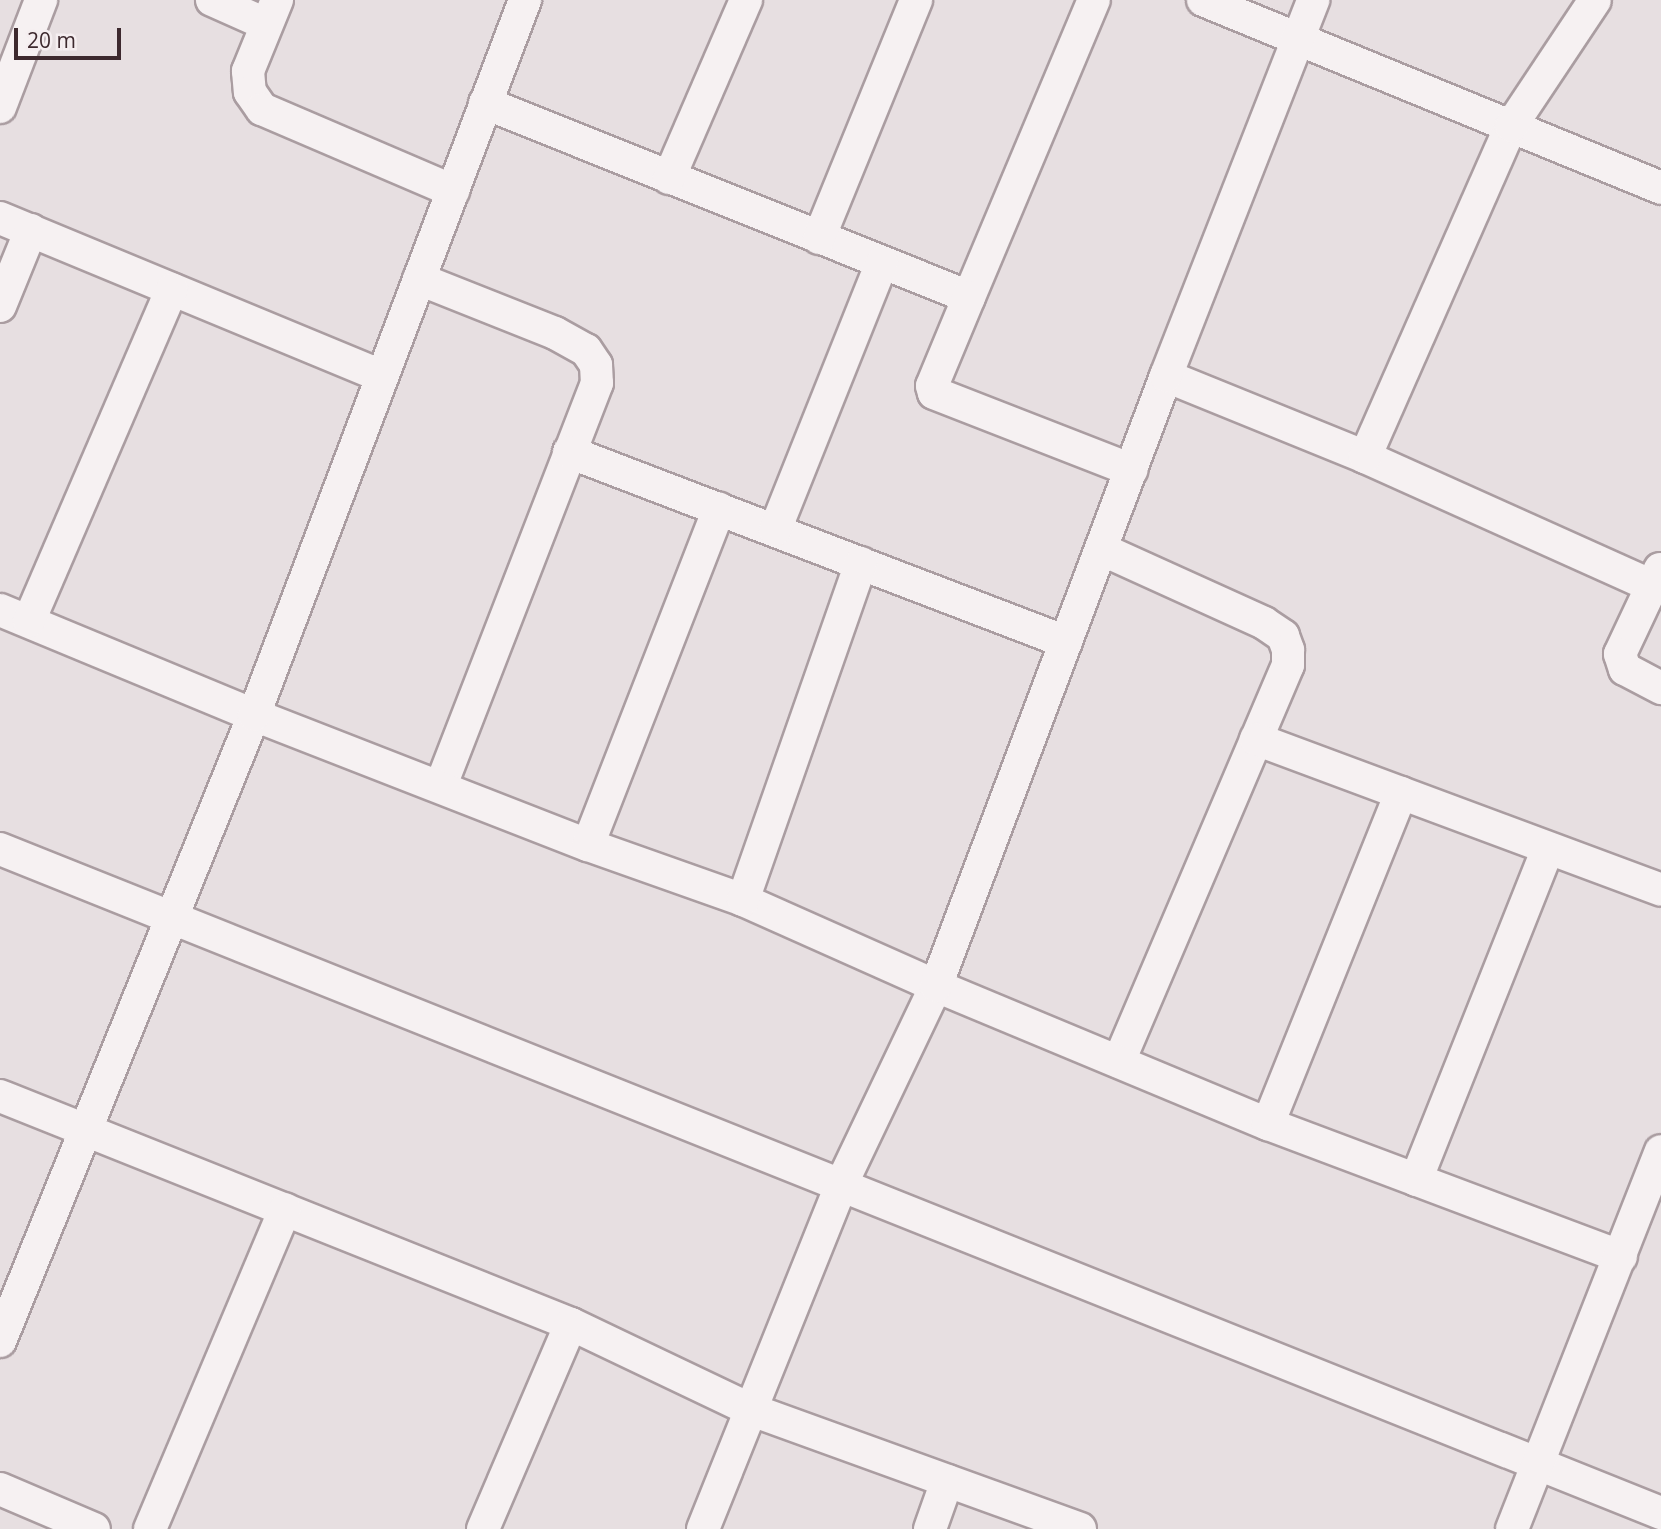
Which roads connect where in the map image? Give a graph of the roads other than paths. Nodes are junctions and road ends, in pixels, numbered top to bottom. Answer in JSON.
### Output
{"nodes":[{"id":1,"x":41,"y":0,"type":"edge"},
{"id":2,"x":212,"y":0,"type":"edge"},
{"id":3,"x":524,"y":0,"type":"edge"},
{"id":4,"x":746,"y":0,"type":"edge"},
{"id":5,"x":916,"y":0,"type":"edge"},
{"id":6,"x":1094,"y":0,"type":"edge"},
{"id":7,"x":1203,"y":0,"type":"edge"},
{"id":8,"x":1313,"y":0,"type":"edge"},
{"id":9,"x":1595,"y":0,"type":"edge"},
{"id":10,"x":271,"y":12,"type":"edge"},
{"id":11,"x":1297,"y":38,"type":"junction"},
{"id":12,"x":485,"y":103,"type":"junction"},
{"id":13,"x":0,"y":107,"type":"edge"},
{"id":14,"x":1511,"y":126,"type":"junction"},
{"id":15,"x":669,"y":177,"type":"junction"},
{"id":16,"x":1661,"y":188,"type":"edge"},
{"id":17,"x":453,"y":191,"type":"junction"},
{"id":18,"x":0,"y":218,"type":"edge"},
{"id":19,"x":31,"y":230,"type":"junction"},
{"id":20,"x":820,"y":238,"type":"junction"},
{"id":21,"x":882,"y":263,"type":"junction"},
{"id":22,"x":419,"y":279,"type":"junction"},
{"id":23,"x":172,"y":289,"type":"junction"},
{"id":24,"x":969,"y":296,"type":"junction"},
{"id":25,"x":0,"y":306,"type":"edge"},
{"id":26,"x":382,"y":376,"type":"junction"},
{"id":27,"x":1166,"y":376,"type":"junction"},
{"id":28,"x":569,"y":452,"type":"junction"},
{"id":29,"x":1364,"y":457,"type":"junction"},
{"id":30,"x":1131,"y":470,"type":"junction"},
{"id":31,"x":719,"y":509,"type":"junction"},
{"id":32,"x":775,"y":530,"type":"junction"},
{"id":33,"x":1101,"y":549,"type":"junction"},
{"id":34,"x":861,"y":563,"type":"junction"},
{"id":35,"x":1657,"y":577,"type":"edge"},
{"id":36,"x":0,"y":610,"type":"edge"},
{"id":37,"x":29,"y":621,"type":"junction"},
{"id":38,"x":1066,"y":642,"type":"junction"},
{"id":39,"x":1661,"y":688,"type":"edge"},
{"id":40,"x":254,"y":715,"type":"junction"},
{"id":41,"x":1256,"y":739,"type":"junction"},
{"id":42,"x":440,"y":787,"type":"junction"},
{"id":43,"x":1401,"y":793,"type":"junction"},
{"id":44,"x":589,"y":845,"type":"junction"},
{"id":45,"x":1549,"y":848,"type":"junction"},
{"id":46,"x":0,"y":849,"type":"edge"},
{"id":47,"x":1661,"y":890,"type":"edge"},
{"id":48,"x":743,"y":900,"type":"junction"},
{"id":49,"x":170,"y":917,"type":"junction"},
{"id":50,"x":936,"y":986,"type":"junction"},
{"id":51,"x":1119,"y":1062,"type":"junction"},
{"id":52,"x":0,"y":1096,"type":"edge"},
{"id":53,"x":1268,"y":1124,"type":"junction"},
{"id":54,"x":85,"y":1130,"type":"junction"},
{"id":55,"x":1661,"y":1151,"type":"edge"},
{"id":56,"x":1416,"y":1180,"type":"junction"},
{"id":57,"x":841,"y":1185,"type":"junction"},
{"id":58,"x":285,"y":1209,"type":"junction"},
{"id":59,"x":1621,"y":1257,"type":"junction"},
{"id":60,"x":571,"y":1324,"type":"junction"},
{"id":61,"x":0,"y":1341,"type":"edge"},
{"id":62,"x":749,"y":1409,"type":"junction"},
{"id":63,"x":1538,"y":1464,"type":"junction"},
{"id":64,"x":947,"y":1480,"type":"junction"},
{"id":65,"x":0,"y":1489,"type":"edge"},
{"id":66,"x":1661,"y":1513,"type":"edge"},
{"id":67,"x":94,"y":1529,"type":"edge"},
{"id":68,"x":150,"y":1529,"type":"edge"},
{"id":69,"x":483,"y":1529,"type":"edge"},
{"id":70,"x":703,"y":1529,"type":"edge"},
{"id":71,"x":930,"y":1529,"type":"edge"},
{"id":72,"x":1080,"y":1529,"type":"edge"},
{"id":73,"x":1512,"y":1529,"type":"edge"}],
"edges":[{"from":1,"to":13,"type":"street"},
{"from":2,"to":10,"type":"street"},
{"from":3,"to":12,"type":"street"},
{"from":4,"to":15,"type":"street"},
{"from":5,"to":20,"type":"street"},
{"from":6,"to":24,"type":"street"},
{"from":7,"to":11,"type":"street"},
{"from":8,"to":11,"type":"street"},
{"from":9,"to":14,"type":"street"},
{"from":10,"to":17,"type":"street"},
{"from":11,"to":14,"type":"street"},
{"from":11,"to":27,"type":"street"},
{"from":12,"to":15,"type":"street"},
{"from":12,"to":17,"type":"street"},
{"from":14,"to":16,"type":"street"},
{"from":14,"to":29,"type":"street"},
{"from":15,"to":20,"type":"street"},
{"from":17,"to":22,"type":"street"},
{"from":18,"to":19,"type":"street"},
{"from":19,"to":23,"type":"street"},
{"from":19,"to":25,"type":"street"},
{"from":20,"to":21,"type":"street"},
{"from":21,"to":24,"type":"street"},
{"from":21,"to":32,"type":"street"},
{"from":22,"to":26,"type":"street"},
{"from":22,"to":28,"type":"street"},
{"from":23,"to":26,"type":"street"},
{"from":23,"to":37,"type":"street"},
{"from":24,"to":30,"type":"street"},
{"from":26,"to":40,"type":"street"},
{"from":27,"to":29,"type":"street"},
{"from":27,"to":30,"type":"street"},
{"from":28,"to":31,"type":"street"},
{"from":28,"to":42,"type":"street"},
{"from":29,"to":35,"type":"street"},
{"from":30,"to":33,"type":"street"},
{"from":31,"to":32,"type":"street"},
{"from":31,"to":44,"type":"street"},
{"from":32,"to":34,"type":"street"},
{"from":33,"to":38,"type":"street"},
{"from":33,"to":41,"type":"street"},
{"from":34,"to":38,"type":"street"},
{"from":34,"to":48,"type":"street"},
{"from":35,"to":39,"type":"street"},
{"from":36,"to":37,"type":"street"},
{"from":37,"to":40,"type":"street"},
{"from":38,"to":50,"type":"street"},
{"from":40,"to":42,"type":"street"},
{"from":40,"to":49,"type":"street"},
{"from":41,"to":43,"type":"street"},
{"from":41,"to":51,"type":"street"},
{"from":42,"to":44,"type":"street"},
{"from":43,"to":45,"type":"street"},
{"from":43,"to":53,"type":"street"},
{"from":44,"to":48,"type":"street"},
{"from":45,"to":47,"type":"street"},
{"from":45,"to":56,"type":"street"},
{"from":46,"to":49,"type":"street"},
{"from":48,"to":50,"type":"street"},
{"from":49,"to":54,"type":"street"},
{"from":49,"to":57,"type":"street"},
{"from":50,"to":51,"type":"street"},
{"from":50,"to":57,"type":"street"},
{"from":51,"to":53,"type":"street"},
{"from":52,"to":54,"type":"street"},
{"from":53,"to":56,"type":"street"},
{"from":54,"to":58,"type":"street"},
{"from":54,"to":61,"type":"street"},
{"from":55,"to":59,"type":"street"},
{"from":56,"to":59,"type":"street"},
{"from":57,"to":62,"type":"street"},
{"from":57,"to":63,"type":"street"},
{"from":58,"to":60,"type":"street"},
{"from":58,"to":68,"type":"street"},
{"from":59,"to":63,"type":"street"},
{"from":60,"to":62,"type":"street"},
{"from":60,"to":69,"type":"street"},
{"from":62,"to":64,"type":"street"},
{"from":62,"to":70,"type":"street"},
{"from":63,"to":66,"type":"street"},
{"from":63,"to":73,"type":"street"},
{"from":64,"to":71,"type":"street"},
{"from":64,"to":72,"type":"street"},
{"from":65,"to":67,"type":"street"}]}
